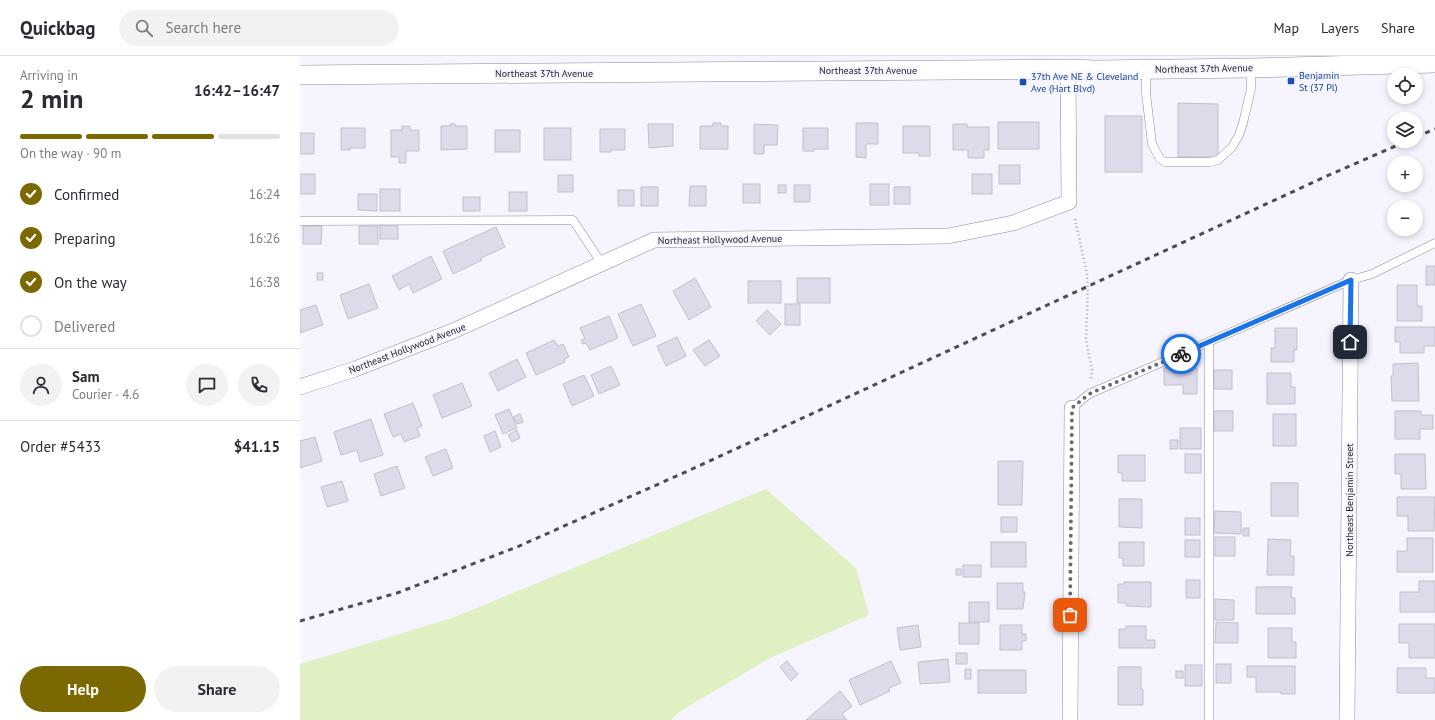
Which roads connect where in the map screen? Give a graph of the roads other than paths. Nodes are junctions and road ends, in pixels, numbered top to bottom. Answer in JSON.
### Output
{"nodes":[{"id":1,"x":1427,"y":60,"type":"edge"},
{"id":2,"x":1069,"y":62,"type":"edge"},
{"id":3,"x":1250,"y":68,"type":"junction"},
{"id":4,"x":1146,"y":69,"type":"junction"},
{"id":5,"x":300,"y":75,"type":"edge"},
{"id":6,"x":300,"y":220,"type":"edge"},
{"id":7,"x":1435,"y":243,"type":"edge"},
{"id":8,"x":602,"y":264,"type":"junction"},
{"id":9,"x":1351,"y":280,"type":"junction"},
{"id":10,"x":1209,"y":342,"type":"junction"},
{"id":11,"x":300,"y":388,"type":"edge"},
{"id":12,"x":1072,"y":408,"type":"joint"},
{"id":13,"x":1070,"y":720,"type":"edge"},
{"id":14,"x":1209,"y":720,"type":"edge"},
{"id":15,"x":1348,"y":720,"type":"edge"}],
"edges":[{"from":1,"to":3,"type":"street","name":"Northeast 37th Avenue"},
{"from":2,"to":4,"type":"street","name":"Northeast 37th Avenue"},
{"from":2,"to":5,"type":"street","name":"Northeast 37th Avenue"},
{"from":2,"to":8,"type":"street","name":"Northeast Hollywood Avenue"},
{"from":3,"to":4,"type":"street","name":"Northeast 37th Avenue"},
{"from":3,"to":4,"type":"lane"},
{"from":6,"to":8,"type":"lane"},
{"from":7,"to":9,"type":"lane"},
{"from":8,"to":11,"type":"street","name":"Northeast Hollywood Avenue"},
{"from":9,"to":10,"type":"lane"},
{"from":9,"to":15,"type":"street","name":"Northeast Benjamin Street"},
{"from":10,"to":12,"type":"lane"},
{"from":10,"to":14,"type":"lane"},
{"from":12,"to":13,"type":"street"}]}
